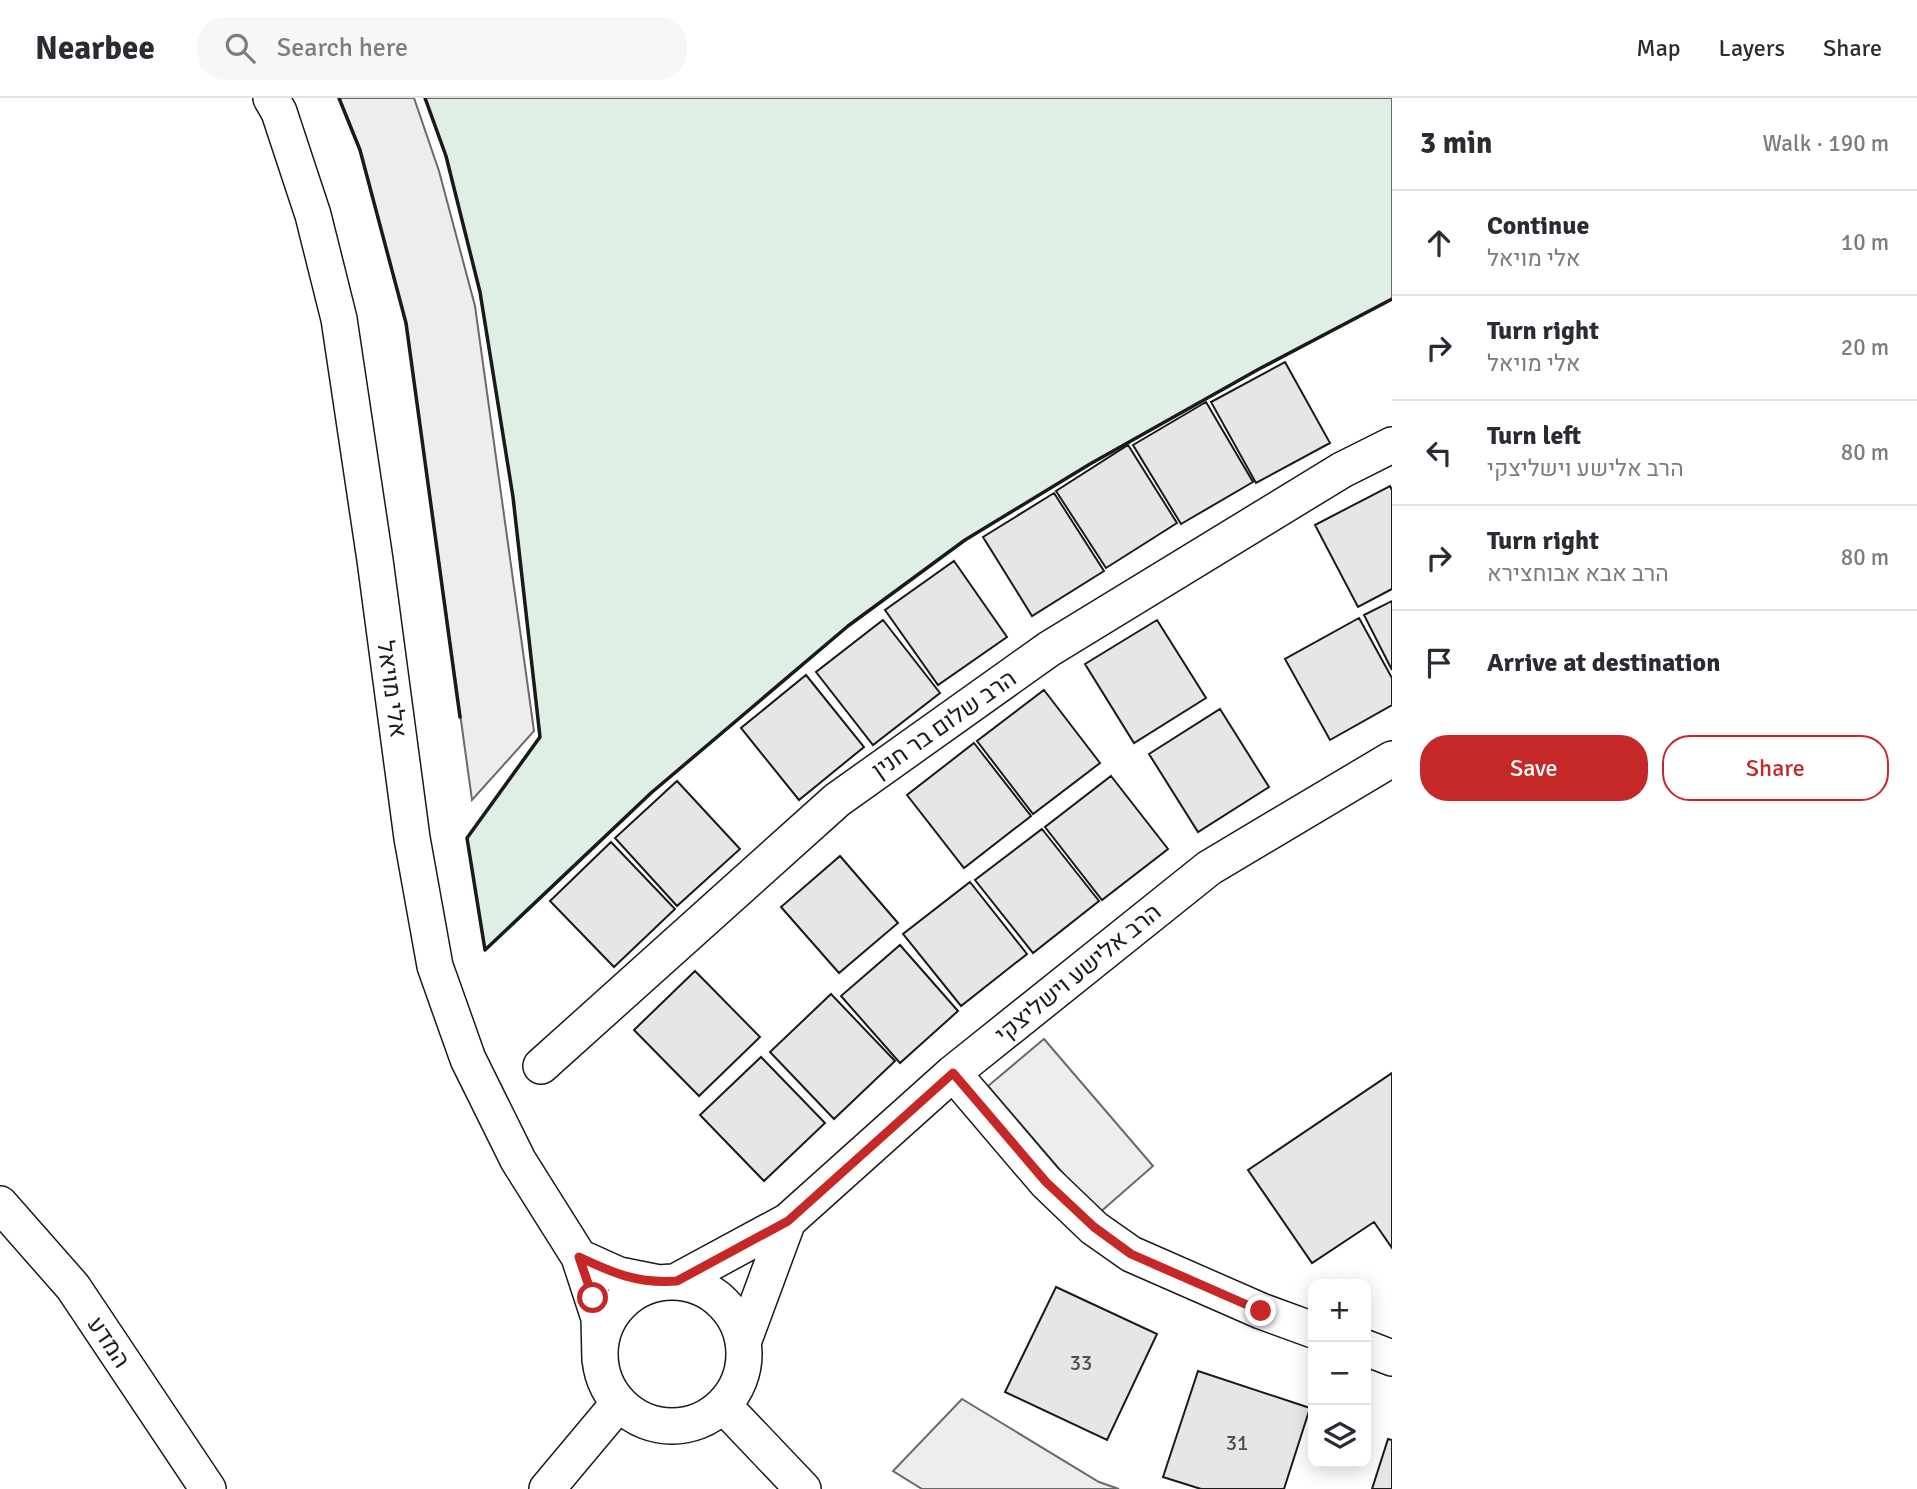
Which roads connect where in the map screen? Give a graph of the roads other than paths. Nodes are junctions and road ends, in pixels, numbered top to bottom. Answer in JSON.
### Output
{"nodes":[{"id":1,"x":271,"y":98,"type":"edge"},
{"id":2,"x":1392,"y":445,"type":"edge"},
{"id":3,"x":1392,"y":759,"type":"edge"},
{"id":4,"x":541,"y":1066,"type":"dead end"},
{"id":5,"x":953,"y":1073,"type":"junction"},
{"id":6,"x":0,"y":1204,"type":"edge"},
{"id":7,"x":788,"y":1221,"type":"junction"},
{"id":8,"x":579,"y":1257,"type":"junction"},
{"id":9,"x":668,"y":1282,"type":"junction"},
{"id":10,"x":1308,"y":1328,"type":"edge"},
{"id":11,"x":744,"y":1340,"type":"junction"},
{"id":12,"x":1371,"y":1350,"type":"edge"},
{"id":13,"x":1392,"y":1358,"type":"edge"},
{"id":14,"x":600,"y":1360,"type":"junction"},
{"id":15,"x":619,"y":1404,"type":"junction"},
{"id":16,"x":723,"y":1405,"type":"junction"},
{"id":17,"x":208,"y":1489,"type":"edge"},
{"id":18,"x":547,"y":1489,"type":"edge"},
{"id":19,"x":803,"y":1489,"type":"edge"}],
"edges":[{"from":1,"to":8,"type":"street","name":"אלי מויאל"},
{"from":2,"to":4,"type":"street","name":"הרב שלום בר חנין"},
{"from":3,"to":5,"type":"street","name":"הרב אלישע וישליצקי"},
{"from":5,"to":7,"type":"street","name":"הרב אלישע וישליצקי"},
{"from":5,"to":10,"type":"street"},
{"from":6,"to":17,"type":"street","name":"המדע"},
{"from":7,"to":9,"type":"street","name":"הרב אלישע וישליצקי"},
{"from":7,"to":11,"type":"street","name":"הרב אלישע וישליצקי"},
{"from":8,"to":9,"type":"street"},
{"from":8,"to":14,"type":"street","name":"אלי מויאל"},
{"from":9,"to":11,"type":"street"},
{"from":9,"to":14,"type":"street"},
{"from":11,"to":16,"type":"street"},
{"from":12,"to":13,"type":"street"},
{"from":14,"to":15,"type":"street"},
{"from":15,"to":16,"type":"street"},
{"from":15,"to":18,"type":"street"},
{"from":16,"to":19,"type":"street"}]}
